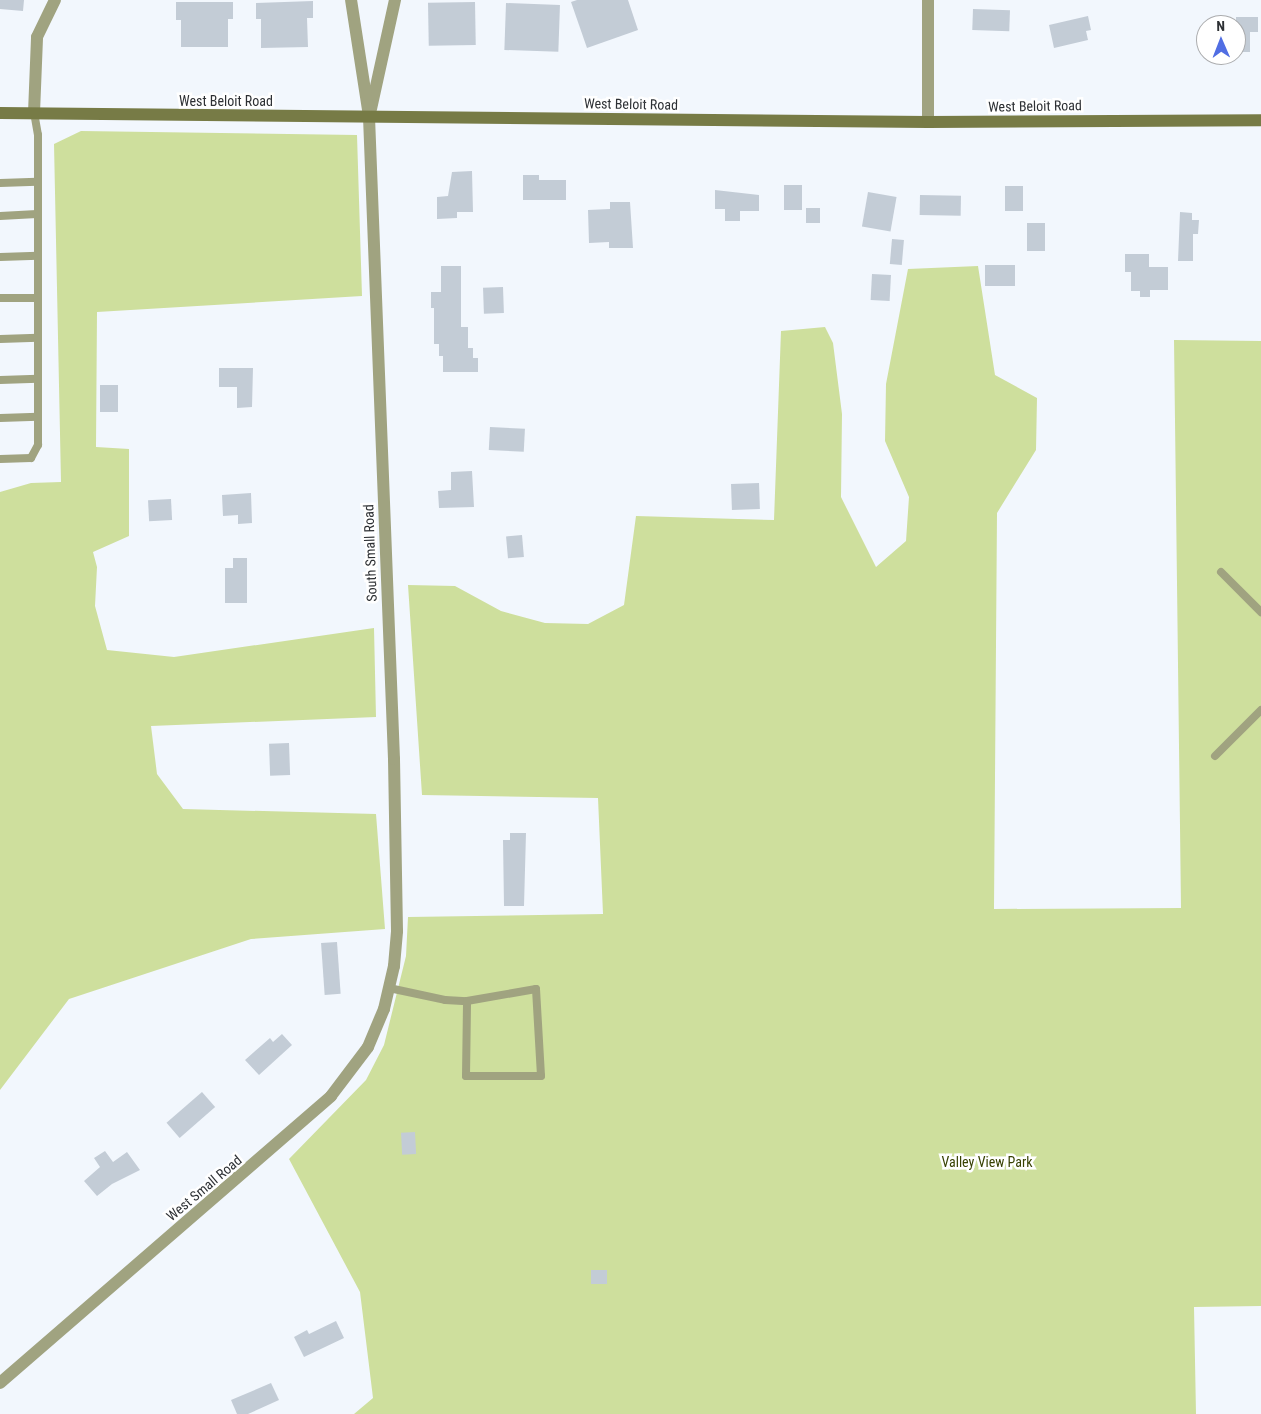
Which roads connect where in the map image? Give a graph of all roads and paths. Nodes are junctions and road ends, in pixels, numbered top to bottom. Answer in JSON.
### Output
{"nodes":[{"id":1,"x":55,"y":0,"type":"edge"},
{"id":2,"x":351,"y":0,"type":"edge"},
{"id":3,"x":395,"y":0,"type":"edge"},
{"id":4,"x":928,"y":0,"type":"edge"},
{"id":5,"x":0,"y":113,"type":"edge"},
{"id":6,"x":34,"y":113,"type":"junction"},
{"id":7,"x":369,"y":116,"type":"junction"},
{"id":8,"x":1261,"y":120,"type":"edge"},
{"id":9,"x":928,"y":122,"type":"junction"},
{"id":10,"x":37,"y":182,"type":"junction"},
{"id":11,"x":0,"y":183,"type":"edge"},
{"id":12,"x":38,"y":214,"type":"junction"},
{"id":13,"x":0,"y":216,"type":"edge"},
{"id":14,"x":38,"y":256,"type":"junction"},
{"id":15,"x":0,"y":257,"type":"edge"},
{"id":16,"x":0,"y":298,"type":"edge"},
{"id":17,"x":38,"y":298,"type":"junction"},
{"id":18,"x":38,"y":338,"type":"junction"},
{"id":19,"x":0,"y":339,"type":"edge"},
{"id":20,"x":38,"y":379,"type":"junction"},
{"id":21,"x":0,"y":380,"type":"edge"},
{"id":22,"x":0,"y":418,"type":"edge"},
{"id":23,"x":38,"y":418,"type":"junction"},
{"id":24,"x":0,"y":459,"type":"edge"},
{"id":25,"x":1221,"y":572,"type":"dead end"},
{"id":26,"x":1261,"y":612,"type":"edge"},
{"id":27,"x":1261,"y":710,"type":"edge"},
{"id":28,"x":1215,"y":756,"type":"dead end"},
{"id":29,"x":389,"y":988,"type":"junction"},
{"id":30,"x":467,"y":1001,"type":"junction"},
{"id":31,"x":0,"y":1383,"type":"edge"}],
"edges":[{"from":1,"to":6,"type":"street"},
{"from":2,"to":7,"type":"street"},
{"from":3,"to":7,"type":"street"},
{"from":4,"to":9,"type":"street"},
{"from":5,"to":6,"type":"main road","name":"West Beloit Road"},
{"from":6,"to":7,"type":"main road","name":"West Beloit Road"},
{"from":6,"to":10,"type":"lane"},
{"from":7,"to":9,"type":"main road","name":"West Beloit Road"},
{"from":7,"to":29,"type":"street","name":"South Small Road"},
{"from":8,"to":9,"type":"main road","name":"West Beloit Road"},
{"from":10,"to":11,"type":"lane"},
{"from":10,"to":12,"type":"lane"},
{"from":12,"to":13,"type":"lane"},
{"from":12,"to":14,"type":"lane"},
{"from":14,"to":15,"type":"lane"},
{"from":14,"to":17,"type":"lane"},
{"from":16,"to":17,"type":"lane"},
{"from":17,"to":18,"type":"lane"},
{"from":18,"to":19,"type":"lane"},
{"from":18,"to":20,"type":"lane"},
{"from":20,"to":21,"type":"lane"},
{"from":20,"to":23,"type":"lane"},
{"from":22,"to":23,"type":"lane"},
{"from":23,"to":24,"type":"lane"},
{"from":25,"to":26,"type":"lane"},
{"from":27,"to":28,"type":"lane"},
{"from":29,"to":30,"type":"lane"},
{"from":29,"to":31,"type":"street","name":"West Small Road"},
{"from":30,"to":30,"type":"lane"}]}
